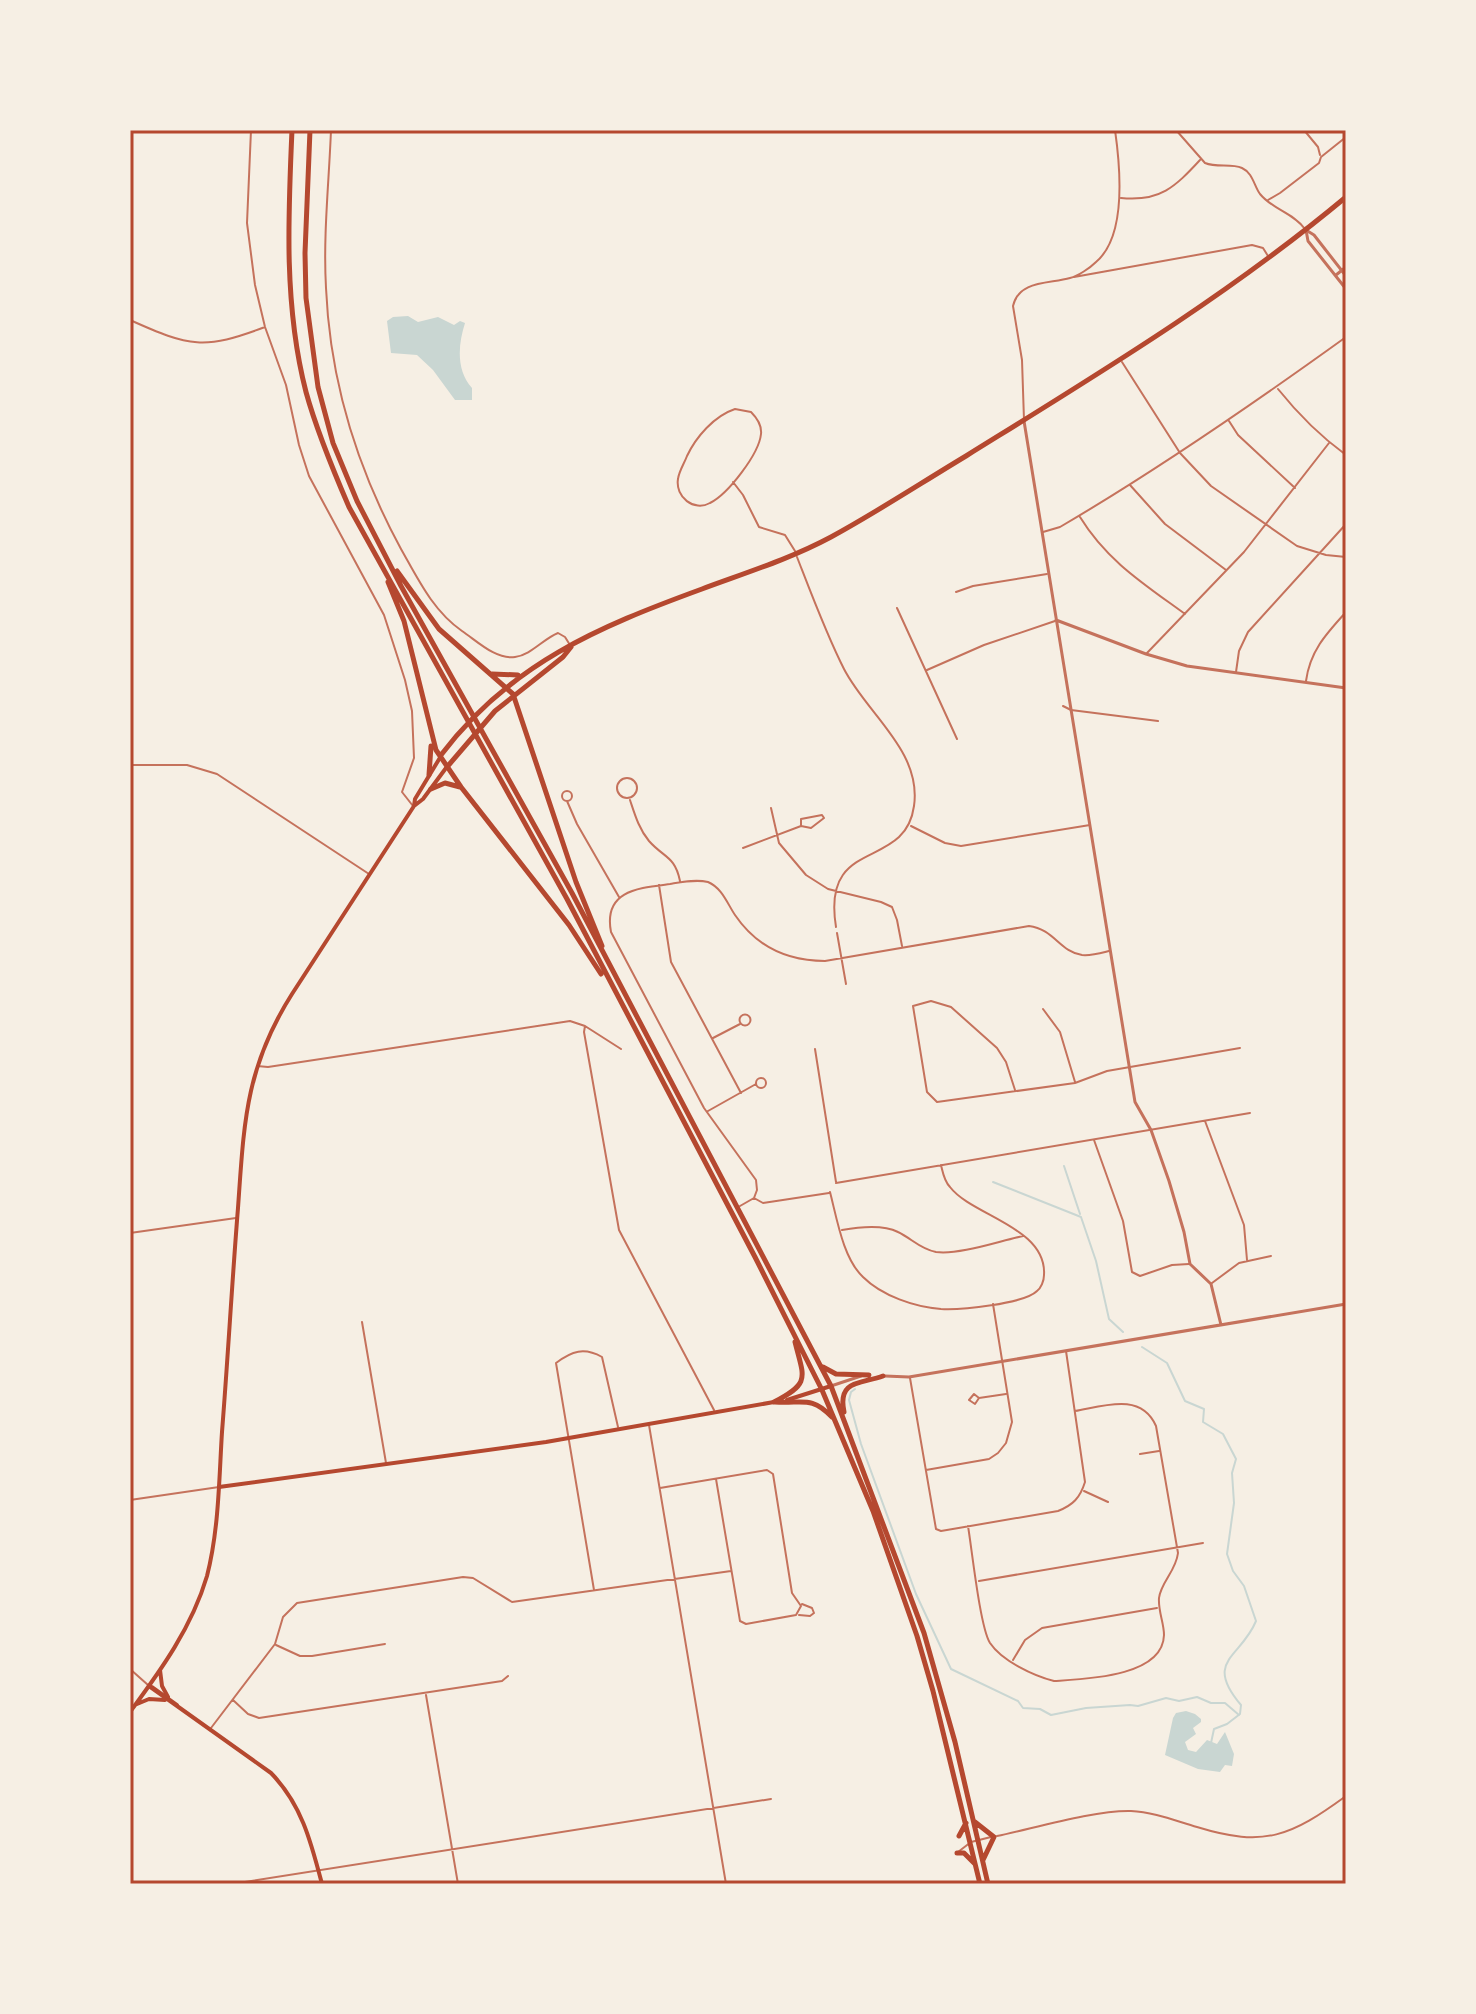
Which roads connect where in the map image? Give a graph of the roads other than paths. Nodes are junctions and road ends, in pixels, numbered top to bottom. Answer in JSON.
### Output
{"nodes":[{"id":1,"x":251,"y":130,"type":"edge"},
{"id":2,"x":292,"y":130,"type":"edge"},
{"id":3,"x":310,"y":130,"type":"edge"},
{"id":4,"x":331,"y":130,"type":"edge"},
{"id":5,"x":1115,"y":130,"type":"edge"},
{"id":6,"x":1176,"y":130,"type":"edge"},
{"id":7,"x":1304,"y":130,"type":"edge"},
{"id":8,"x":1346,"y":137,"type":"edge"},
{"id":9,"x":1321,"y":157,"type":"junction"},
{"id":10,"x":1200,"y":160,"type":"junction"},
{"id":11,"x":1346,"y":197,"type":"edge"},
{"id":12,"x":1120,"y":198,"type":"junction"},
{"id":13,"x":1267,"y":200,"type":"junction"},
{"id":14,"x":1306,"y":230,"type":"junction"},
{"id":15,"x":1329,"y":254,"type":"junction"},
{"id":16,"x":1270,"y":258,"type":"junction"},
{"id":17,"x":1323,"y":259,"type":"junction"},
{"id":18,"x":1346,"y":267,"type":"edge"},
{"id":19,"x":1341,"y":270,"type":"junction"},
{"id":20,"x":1336,"y":275,"type":"junction"},
{"id":21,"x":1346,"y":276,"type":"edge"},
{"id":22,"x":1073,"y":277,"type":"junction"},
{"id":23,"x":1346,"y":289,"type":"edge"},
{"id":24,"x":130,"y":320,"type":"edge"},
{"id":25,"x":265,"y":327,"type":"junction"},
{"id":26,"x":1346,"y":337,"type":"edge"},
{"id":27,"x":1122,"y":361,"type":"junction"},
{"id":28,"x":1277,"y":388,"type":"junction"},
{"id":29,"x":1024,"y":421,"type":"junction"},
{"id":30,"x":1228,"y":421,"type":"junction"},
{"id":31,"x":1329,"y":443,"type":"junction"},
{"id":32,"x":1180,"y":453,"type":"junction"},
{"id":33,"x":1346,"y":455,"type":"edge"},
{"id":34,"x":733,"y":482,"type":"junction"},
{"id":35,"x":1130,"y":485,"type":"junction"},
{"id":36,"x":1295,"y":488,"type":"junction"},
{"id":37,"x":1080,"y":516,"type":"junction"},
{"id":38,"x":1346,"y":524,"type":"edge"},
{"id":39,"x":1266,"y":526,"type":"junction"},
{"id":40,"x":1042,"y":533,"type":"junction"},
{"id":41,"x":385,"y":553,"type":"junction"},
{"id":42,"x":796,"y":553,"type":"junction"},
{"id":43,"x":1320,"y":553,"type":"junction"},
{"id":44,"x":1346,"y":557,"type":"edge"},
{"id":45,"x":1227,"y":571,"type":"junction"},
{"id":46,"x":386,"y":573,"type":"junction"},
{"id":47,"x":1049,"y":574,"type":"junction"},
{"id":48,"x":956,"y":592,"type":"dead end"},
{"id":49,"x":897,"y":608,"type":"dead end"},
{"id":50,"x":1346,"y":612,"type":"edge"},
{"id":51,"x":1185,"y":614,"type":"junction"},
{"id":52,"x":1056,"y":620,"type":"junction"},
{"id":53,"x":571,"y":647,"type":"junction"},
{"id":54,"x":1146,"y":654,"type":"junction"},
{"id":55,"x":926,"y":671,"type":"junction"},
{"id":56,"x":1236,"y":673,"type":"junction"},
{"id":57,"x":491,"y":674,"type":"junction"},
{"id":58,"x":519,"y":675,"type":"junction"},
{"id":59,"x":1306,"y":683,"type":"junction"},
{"id":60,"x":505,"y":686,"type":"junction"},
{"id":61,"x":521,"y":688,"type":"junction"},
{"id":62,"x":1346,"y":688,"type":"edge"},
{"id":63,"x":513,"y":694,"type":"junction"},
{"id":64,"x":1063,"y":706,"type":"dead end"},
{"id":65,"x":519,"y":708,"type":"junction"},
{"id":66,"x":1071,"y":710,"type":"junction"},
{"id":67,"x":1158,"y":721,"type":"dead end"},
{"id":68,"x":431,"y":733,"type":"junction"},
{"id":69,"x":957,"y":739,"type":"dead end"},
{"id":70,"x":441,"y":755,"type":"junction"},
{"id":71,"x":130,"y":765,"type":"edge"},
{"id":72,"x":446,"y":768,"type":"junction"},
{"id":73,"x":429,"y":775,"type":"junction"},
{"id":74,"x":461,"y":787,"type":"junction"},
{"id":75,"x":431,"y":789,"type":"junction"},
{"id":76,"x":630,"y":800,"type":"junction"},
{"id":77,"x":567,"y":801,"type":"dead end"},
{"id":78,"x":414,"y":806,"type":"junction"},
{"id":79,"x":771,"y":808,"type":"dead end"},
{"id":80,"x":909,"y":825,"type":"junction"},
{"id":81,"x":1091,"y":825,"type":"junction"},
{"id":82,"x":801,"y":826,"type":"junction"},
{"id":83,"x":776,"y":835,"type":"junction"},
{"id":84,"x":743,"y":848,"type":"dead end"},
{"id":85,"x":370,"y":874,"type":"junction"},
{"id":86,"x":680,"y":883,"type":"junction"},
{"id":87,"x":659,"y":885,"type":"junction"},
{"id":88,"x":835,"y":891,"type":"junction"},
{"id":89,"x":619,"y":898,"type":"junction"},
{"id":90,"x":836,"y":927,"type":"dead end"},
{"id":91,"x":837,"y":933,"type":"dead end"},
{"id":92,"x":902,"y":947,"type":"junction"},
{"id":93,"x":1110,"y":951,"type":"junction"},
{"id":94,"x":603,"y":952,"type":"junction"},
{"id":95,"x":841,"y":958,"type":"junction"},
{"id":96,"x":846,"y":984,"type":"dead end"},
{"id":97,"x":619,"y":1002,"type":"junction"},
{"id":98,"x":1043,"y":1009,"type":"dead end"},
{"id":99,"x":741,"y":1023,"type":"dead end"},
{"id":100,"x":585,"y":1026,"type":"junction"},
{"id":101,"x":712,"y":1039,"type":"junction"},
{"id":102,"x":1240,"y":1048,"type":"dead end"},
{"id":103,"x":621,"y":1049,"type":"dead end"},
{"id":104,"x":815,"y":1049,"type":"dead end"},
{"id":105,"x":256,"y":1065,"type":"junction"},
{"id":106,"x":1128,"y":1067,"type":"junction"},
{"id":107,"x":1075,"y":1083,"type":"junction"},
{"id":108,"x":756,"y":1084,"type":"dead end"},
{"id":109,"x":1015,"y":1090,"type":"junction"},
{"id":110,"x":741,"y":1093,"type":"junction"},
{"id":111,"x":707,"y":1112,"type":"junction"},
{"id":112,"x":1250,"y":1113,"type":"dead end"},
{"id":113,"x":1205,"y":1120,"type":"junction"},
{"id":114,"x":1151,"y":1130,"type":"junction"},
{"id":115,"x":1094,"y":1140,"type":"junction"},
{"id":116,"x":941,"y":1165,"type":"junction"},
{"id":117,"x":836,"y":1183,"type":"junction"},
{"id":118,"x":830,"y":1192,"type":"junction"},
{"id":119,"x":754,"y":1198,"type":"junction"},
{"id":120,"x":737,"y":1208,"type":"junction"},
{"id":121,"x":237,"y":1218,"type":"junction"},
{"id":122,"x":841,"y":1230,"type":"junction"},
{"id":123,"x":130,"y":1233,"type":"edge"},
{"id":124,"x":1023,"y":1236,"type":"junction"},
{"id":125,"x":1271,"y":1256,"type":"dead end"},
{"id":126,"x":1247,"y":1260,"type":"junction"},
{"id":127,"x":1190,"y":1264,"type":"junction"},
{"id":128,"x":1211,"y":1284,"type":"junction"},
{"id":129,"x":993,"y":1303,"type":"junction"},
{"id":130,"x":1346,"y":1304,"type":"edge"},
{"id":131,"x":362,"y":1322,"type":"dead end"},
{"id":132,"x":1221,"y":1325,"type":"junction"},
{"id":133,"x":792,"y":1329,"type":"junction"},
{"id":134,"x":1066,"y":1351,"type":"junction"},
{"id":135,"x":816,"y":1357,"type":"junction"},
{"id":136,"x":1002,"y":1361,"type":"junction"},
{"id":137,"x":869,"y":1375,"type":"junction"},
{"id":138,"x":883,"y":1376,"type":"junction"},
{"id":139,"x":909,"y":1377,"type":"junction"},
{"id":140,"x":831,"y":1386,"type":"junction"},
{"id":141,"x":822,"y":1390,"type":"junction"},
{"id":142,"x":1007,"y":1393,"type":"junction"},
{"id":143,"x":979,"y":1398,"type":"dead end"},
{"id":144,"x":774,"y":1402,"type":"junction"},
{"id":145,"x":1075,"y":1411,"type":"junction"},
{"id":146,"x":715,"y":1412,"type":"junction"},
{"id":147,"x":836,"y":1421,"type":"junction"},
{"id":148,"x":648,"y":1423,"type":"junction"},
{"id":149,"x":618,"y":1429,"type":"junction"},
{"id":150,"x":851,"y":1436,"type":"junction"},
{"id":151,"x":569,"y":1438,"type":"junction"},
{"id":152,"x":1161,"y":1450,"type":"junction"},
{"id":153,"x":1140,"y":1454,"type":"dead end"},
{"id":154,"x":387,"y":1464,"type":"junction"},
{"id":155,"x":925,"y":1470,"type":"junction"},
{"id":156,"x":716,"y":1479,"type":"junction"},
{"id":157,"x":219,"y":1487,"type":"junction"},
{"id":158,"x":659,"y":1488,"type":"junction"},
{"id":159,"x":1082,"y":1491,"type":"junction"},
{"id":160,"x":130,"y":1500,"type":"edge"},
{"id":161,"x":1108,"y":1502,"type":"dead end"},
{"id":162,"x":968,"y":1526,"type":"junction"},
{"id":163,"x":1203,"y":1543,"type":"dead end"},
{"id":164,"x":1177,"y":1548,"type":"junction"},
{"id":165,"x":731,"y":1571,"type":"junction"},
{"id":166,"x":674,"y":1580,"type":"junction"},
{"id":167,"x":978,"y":1581,"type":"junction"},
{"id":168,"x":594,"y":1591,"type":"junction"},
{"id":169,"x":800,"y":1604,"type":"junction"},
{"id":170,"x":1159,"y":1608,"type":"junction"},
{"id":171,"x":798,"y":1613,"type":"junction"},
{"id":172,"x":275,"y":1644,"type":"junction"},
{"id":173,"x":385,"y":1644,"type":"dead end"},
{"id":174,"x":1012,"y":1661,"type":"junction"},
{"id":175,"x":130,"y":1669,"type":"edge"},
{"id":176,"x":160,"y":1670,"type":"junction"},
{"id":177,"x":508,"y":1676,"type":"dead end"},
{"id":178,"x":149,"y":1686,"type":"junction"},
{"id":179,"x":426,"y":1694,"type":"junction"},
{"id":180,"x":166,"y":1698,"type":"junction"},
{"id":181,"x":233,"y":1700,"type":"junction"},
{"id":182,"x":135,"y":1705,"type":"junction"},
{"id":183,"x":130,"y":1712,"type":"edge"},
{"id":184,"x":210,"y":1729,"type":"junction"},
{"id":185,"x":1346,"y":1796,"type":"edge"},
{"id":186,"x":771,"y":1799,"type":"dead end"},
{"id":187,"x":713,"y":1809,"type":"junction"},
{"id":188,"x":973,"y":1819,"type":"junction"},
{"id":189,"x":966,"y":1822,"type":"junction"},
{"id":190,"x":959,"y":1836,"type":"dead end"},
{"id":191,"x":994,"y":1837,"type":"junction"},
{"id":192,"x":978,"y":1840,"type":"junction"},
{"id":193,"x":971,"y":1842,"type":"junction"},
{"id":194,"x":452,"y":1850,"type":"junction"},
{"id":195,"x":957,"y":1853,"type":"joint"},
{"id":196,"x":983,"y":1861,"type":"junction"},
{"id":197,"x":977,"y":1870,"type":"junction"},
{"id":198,"x":319,"y":1871,"type":"junction"},
{"id":199,"x":232,"y":1884,"type":"edge"},
{"id":200,"x":322,"y":1884,"type":"edge"},
{"id":201,"x":458,"y":1884,"type":"edge"},
{"id":202,"x":726,"y":1884,"type":"edge"},
{"id":203,"x":980,"y":1884,"type":"edge"},
{"id":204,"x":988,"y":1884,"type":"edge"}],
"edges":[{"from":1,"to":25,"type":"street"},
{"from":2,"to":46,"type":"highway"},
{"from":3,"to":41,"type":"highway"},
{"from":4,"to":53,"type":"street"},
{"from":5,"to":12,"type":"street"},
{"from":6,"to":10,"type":"street"},
{"from":7,"to":9,"type":"street"},
{"from":8,"to":9,"type":"street"},
{"from":9,"to":13,"type":"street"},
{"from":10,"to":12,"type":"street"},
{"from":10,"to":13,"type":"street"},
{"from":11,"to":14,"type":"highway"},
{"from":12,"to":22,"type":"street"},
{"from":13,"to":14,"type":"street"},
{"from":14,"to":15,"type":"street"},
{"from":14,"to":16,"type":"highway"},
{"from":14,"to":17,"type":"street"},
{"from":15,"to":17,"type":"street"},
{"from":15,"to":19,"type":"street"},
{"from":16,"to":22,"type":"street"},
{"from":16,"to":27,"type":"highway"},
{"from":17,"to":20,"type":"street"},
{"from":18,"to":19,"type":"street"},
{"from":19,"to":20,"type":"street"},
{"from":19,"to":21,"type":"street"},
{"from":20,"to":23,"type":"street"},
{"from":22,"to":29,"type":"street"},
{"from":24,"to":25,"type":"street"},
{"from":25,"to":78,"type":"street"},
{"from":26,"to":28,"type":"street"},
{"from":27,"to":29,"type":"highway"},
{"from":27,"to":32,"type":"street"},
{"from":28,"to":30,"type":"street"},
{"from":28,"to":31,"type":"street"},
{"from":29,"to":40,"type":"street"},
{"from":29,"to":42,"type":"highway"},
{"from":30,"to":32,"type":"street"},
{"from":30,"to":36,"type":"street"},
{"from":31,"to":33,"type":"street"},
{"from":31,"to":36,"type":"street"},
{"from":32,"to":35,"type":"street"},
{"from":32,"to":39,"type":"street"},
{"from":34,"to":34,"type":"street"},
{"from":34,"to":42,"type":"street"},
{"from":35,"to":37,"type":"street"},
{"from":35,"to":45,"type":"street"},
{"from":36,"to":39,"type":"street"},
{"from":37,"to":40,"type":"street"},
{"from":37,"to":51,"type":"street"},
{"from":38,"to":43,"type":"street"},
{"from":39,"to":43,"type":"street"},
{"from":39,"to":45,"type":"street"},
{"from":40,"to":47,"type":"street"},
{"from":41,"to":57,"type":"highway"},
{"from":41,"to":94,"type":"highway"},
{"from":42,"to":53,"type":"highway"},
{"from":42,"to":80,"type":"street"},
{"from":43,"to":44,"type":"street"},
{"from":43,"to":56,"type":"street"},
{"from":45,"to":51,"type":"street"},
{"from":46,"to":68,"type":"highway"},
{"from":46,"to":97,"type":"highway"},
{"from":47,"to":48,"type":"street"},
{"from":47,"to":52,"type":"street"},
{"from":49,"to":55,"type":"street"},
{"from":50,"to":59,"type":"street"},
{"from":51,"to":54,"type":"street"},
{"from":52,"to":54,"type":"street"},
{"from":52,"to":55,"type":"street"},
{"from":52,"to":66,"type":"street"},
{"from":53,"to":58,"type":"highway"},
{"from":53,"to":61,"type":"highway"},
{"from":54,"to":56,"type":"street"},
{"from":55,"to":69,"type":"street"},
{"from":56,"to":59,"type":"street"},
{"from":57,"to":58,"type":"highway"},
{"from":57,"to":60,"type":"highway"},
{"from":58,"to":60,"type":"highway"},
{"from":59,"to":62,"type":"street"},
{"from":60,"to":63,"type":"highway"},
{"from":60,"to":70,"type":"highway"},
{"from":61,"to":63,"type":"highway"},
{"from":61,"to":65,"type":"highway"},
{"from":63,"to":65,"type":"highway"},
{"from":63,"to":72,"type":"highway"},
{"from":64,"to":66,"type":"street"},
{"from":65,"to":94,"type":"highway"},
{"from":66,"to":67,"type":"street"},
{"from":66,"to":81,"type":"street"},
{"from":68,"to":70,"type":"highway"},
{"from":68,"to":73,"type":"highway"},
{"from":70,"to":72,"type":"highway"},
{"from":70,"to":73,"type":"main road"},
{"from":71,"to":85,"type":"street"},
{"from":72,"to":74,"type":"highway"},
{"from":72,"to":75,"type":"main road"},
{"from":73,"to":78,"type":"main road"},
{"from":74,"to":75,"type":"highway"},
{"from":74,"to":97,"type":"highway"},
{"from":75,"to":78,"type":"main road"},
{"from":76,"to":76,"type":"street"},
{"from":76,"to":86,"type":"street"},
{"from":77,"to":89,"type":"street"},
{"from":78,"to":85,"type":"main road"},
{"from":79,"to":83,"type":"street"},
{"from":80,"to":81,"type":"street"},
{"from":80,"to":88,"type":"street"},
{"from":81,"to":93,"type":"street"},
{"from":82,"to":82,"type":"street"},
{"from":82,"to":83,"type":"street"},
{"from":83,"to":84,"type":"street"},
{"from":83,"to":88,"type":"street"},
{"from":85,"to":105,"type":"main road"},
{"from":86,"to":87,"type":"street"},
{"from":86,"to":95,"type":"street"},
{"from":87,"to":89,"type":"street"},
{"from":87,"to":101,"type":"street"},
{"from":88,"to":90,"type":"street"},
{"from":88,"to":92,"type":"street"},
{"from":89,"to":111,"type":"street"},
{"from":91,"to":95,"type":"street"},
{"from":92,"to":93,"type":"street"},
{"from":92,"to":95,"type":"street"},
{"from":93,"to":106,"type":"street"},
{"from":94,"to":120,"type":"highway"},
{"from":95,"to":96,"type":"street"},
{"from":97,"to":133,"type":"highway"},
{"from":98,"to":107,"type":"street"},
{"from":99,"to":101,"type":"street"},
{"from":100,"to":103,"type":"street"},
{"from":100,"to":105,"type":"street"},
{"from":100,"to":146,"type":"street"},
{"from":101,"to":110,"type":"street"},
{"from":102,"to":106,"type":"street"},
{"from":104,"to":117,"type":"street"},
{"from":105,"to":121,"type":"main road"},
{"from":106,"to":107,"type":"street"},
{"from":106,"to":114,"type":"street"},
{"from":107,"to":109,"type":"street"},
{"from":108,"to":110,"type":"street"},
{"from":109,"to":109,"type":"street"},
{"from":110,"to":111,"type":"street"},
{"from":111,"to":119,"type":"street"},
{"from":112,"to":113,"type":"street"},
{"from":113,"to":114,"type":"street"},
{"from":113,"to":126,"type":"street"},
{"from":114,"to":115,"type":"street"},
{"from":114,"to":127,"type":"street"},
{"from":115,"to":116,"type":"street"},
{"from":115,"to":127,"type":"street"},
{"from":116,"to":117,"type":"street"},
{"from":116,"to":124,"type":"street"},
{"from":117,"to":118,"type":"street"},
{"from":118,"to":119,"type":"street"},
{"from":118,"to":122,"type":"street"},
{"from":119,"to":120,"type":"street"},
{"from":120,"to":135,"type":"highway"},
{"from":121,"to":123,"type":"street"},
{"from":121,"to":157,"type":"main road"},
{"from":122,"to":124,"type":"street"},
{"from":122,"to":129,"type":"street"},
{"from":124,"to":129,"type":"street"},
{"from":125,"to":126,"type":"street"},
{"from":126,"to":128,"type":"street"},
{"from":127,"to":128,"type":"street"},
{"from":128,"to":132,"type":"street"},
{"from":129,"to":136,"type":"street"},
{"from":130,"to":132,"type":"street"},
{"from":131,"to":154,"type":"street"},
{"from":132,"to":134,"type":"street"},
{"from":133,"to":141,"type":"highway"},
{"from":133,"to":144,"type":"highway"},
{"from":134,"to":136,"type":"street"},
{"from":134,"to":145,"type":"street"},
{"from":135,"to":137,"type":"highway"},
{"from":135,"to":140,"type":"highway"},
{"from":136,"to":139,"type":"street"},
{"from":136,"to":142,"type":"street"},
{"from":137,"to":138,"type":"street"},
{"from":137,"to":140,"type":"street"},
{"from":138,"to":139,"type":"street"},
{"from":138,"to":150,"type":"highway"},
{"from":139,"to":155,"type":"street"},
{"from":140,"to":141,"type":"main road"},
{"from":140,"to":150,"type":"highway"},
{"from":141,"to":144,"type":"main road"},
{"from":141,"to":147,"type":"highway"},
{"from":142,"to":143,"type":"street"},
{"from":142,"to":155,"type":"street"},
{"from":144,"to":146,"type":"main road"},
{"from":144,"to":147,"type":"highway"},
{"from":145,"to":152,"type":"street"},
{"from":145,"to":159,"type":"street"},
{"from":146,"to":148,"type":"main road"},
{"from":147,"to":189,"type":"highway"},
{"from":148,"to":149,"type":"main road"},
{"from":148,"to":158,"type":"street"},
{"from":149,"to":151,"type":"main road"},
{"from":149,"to":151,"type":"street"},
{"from":150,"to":188,"type":"highway"},
{"from":151,"to":154,"type":"main road"},
{"from":151,"to":168,"type":"street"},
{"from":152,"to":153,"type":"street"},
{"from":152,"to":164,"type":"street"},
{"from":154,"to":157,"type":"main road"},
{"from":155,"to":162,"type":"street"},
{"from":156,"to":158,"type":"street"},
{"from":156,"to":165,"type":"street"},
{"from":156,"to":169,"type":"street"},
{"from":157,"to":160,"type":"street"},
{"from":157,"to":176,"type":"main road"},
{"from":158,"to":166,"type":"street"},
{"from":159,"to":161,"type":"street"},
{"from":159,"to":162,"type":"street"},
{"from":162,"to":167,"type":"street"},
{"from":163,"to":164,"type":"street"},
{"from":164,"to":167,"type":"street"},
{"from":164,"to":170,"type":"street"},
{"from":165,"to":166,"type":"street"},
{"from":165,"to":171,"type":"street"},
{"from":166,"to":168,"type":"street"},
{"from":166,"to":187,"type":"street"},
{"from":167,"to":174,"type":"street"},
{"from":168,"to":172,"type":"street"},
{"from":169,"to":171,"type":"street"},
{"from":169,"to":171,"type":"street"},
{"from":170,"to":174,"type":"street"},
{"from":170,"to":174,"type":"street"},
{"from":172,"to":173,"type":"street"},
{"from":172,"to":181,"type":"street"},
{"from":175,"to":178,"type":"street"},
{"from":176,"to":178,"type":"main road"},
{"from":176,"to":180,"type":"main road"},
{"from":177,"to":179,"type":"street"},
{"from":178,"to":180,"type":"main road"},
{"from":178,"to":182,"type":"main road"},
{"from":179,"to":181,"type":"street"},
{"from":179,"to":194,"type":"street"},
{"from":180,"to":182,"type":"main road"},
{"from":180,"to":184,"type":"main road"},
{"from":181,"to":184,"type":"street"},
{"from":182,"to":183,"type":"main road"},
{"from":184,"to":198,"type":"main road"},
{"from":185,"to":191,"type":"street"},
{"from":186,"to":187,"type":"street"},
{"from":187,"to":194,"type":"street"},
{"from":187,"to":202,"type":"street"},
{"from":188,"to":191,"type":"highway"},
{"from":188,"to":192,"type":"highway"},
{"from":189,"to":190,"type":"highway"},
{"from":189,"to":193,"type":"highway"},
{"from":191,"to":192,"type":"street"},
{"from":191,"to":196,"type":"highway"},
{"from":192,"to":193,"type":"street"},
{"from":192,"to":196,"type":"highway"},
{"from":193,"to":195,"type":"street"},
{"from":193,"to":197,"type":"highway"},
{"from":194,"to":198,"type":"street"},
{"from":194,"to":201,"type":"street"},
{"from":195,"to":197,"type":"highway"},
{"from":196,"to":204,"type":"highway"},
{"from":197,"to":203,"type":"highway"},
{"from":198,"to":199,"type":"street"},
{"from":198,"to":200,"type":"main road"}]}
